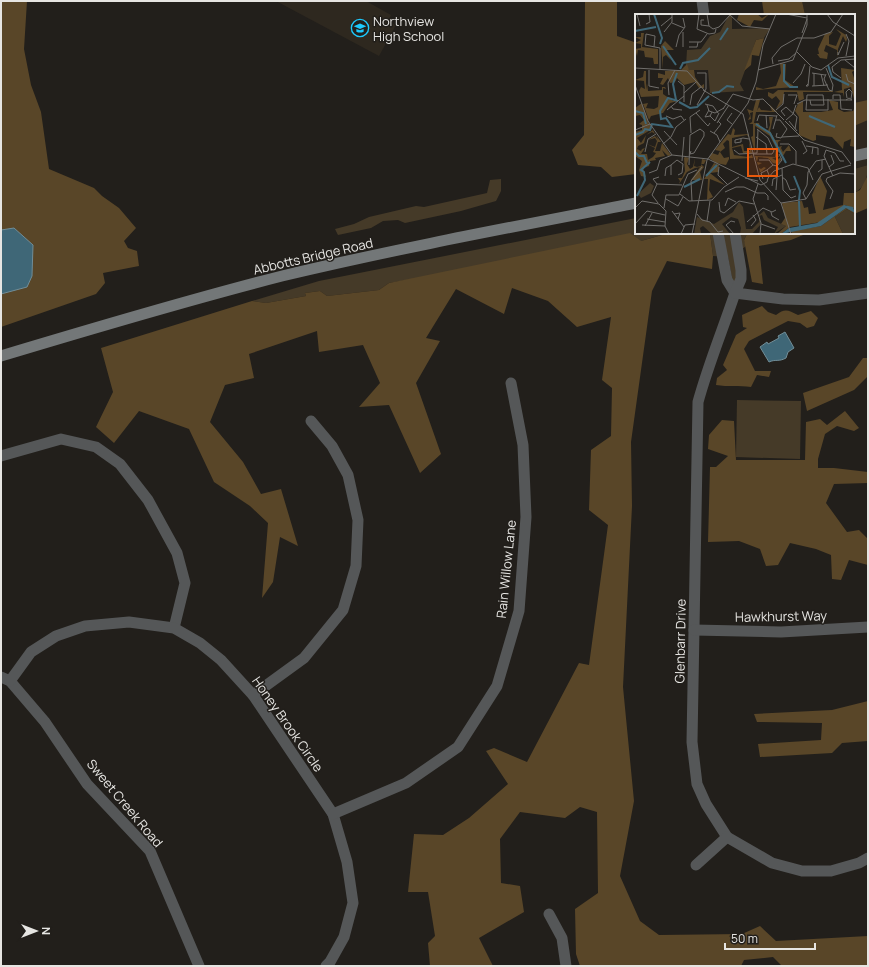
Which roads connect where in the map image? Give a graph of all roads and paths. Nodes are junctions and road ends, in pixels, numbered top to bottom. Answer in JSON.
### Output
{"nodes":[{"id":1,"x":702,"y":1,"type":"edge"},
{"id":2,"x":704,"y":14,"type":"edge"},
{"id":3,"x":868,"y":153,"type":"edge"},
{"id":4,"x":855,"y":156,"type":"edge"},
{"id":5,"x":635,"y":203,"type":"edge"},
{"id":6,"x":718,"y":234,"type":"edge"},
{"id":7,"x":735,"y":234,"type":"edge"},
{"id":8,"x":736,"y":293,"type":"junction"},
{"id":9,"x":868,"y":293,"type":"edge"},
{"id":10,"x":1,"y":356,"type":"edge"},
{"id":11,"x":511,"y":383,"type":"dead end"},
{"id":12,"x":311,"y":421,"type":"dead end"},
{"id":13,"x":1,"y":456,"type":"edge"},
{"id":14,"x":868,"y":627,"type":"edge"},
{"id":15,"x":174,"y":628,"type":"junction"},
{"id":16,"x":694,"y":630,"type":"junction"},
{"id":17,"x":6,"y":679,"type":"edge"},
{"id":18,"x":253,"y":695,"type":"junction"},
{"id":19,"x":333,"y":814,"type":"junction"},
{"id":20,"x":726,"y":837,"type":"junction"},
{"id":21,"x":868,"y":858,"type":"edge"},
{"id":22,"x":696,"y":865,"type":"dead end"},
{"id":23,"x":549,"y":914,"type":"dead end"},
{"id":24,"x":330,"y":965,"type":"edge"},
{"id":25,"x":199,"y":966,"type":"edge"},
{"id":26,"x":566,"y":966,"type":"edge"}],
"edges":[{"from":1,"to":2,"type":"street"},
{"from":3,"to":4,"type":"main road"},
{"from":5,"to":10,"type":"main road","name":"Abbotts Bridge Road"},
{"from":6,"to":8,"type":"street"},
{"from":7,"to":8,"type":"street","name":"Glenbarr Drive"},
{"from":8,"to":9,"type":"street"},
{"from":8,"to":16,"type":"street","name":"Glenbarr Drive"},
{"from":11,"to":19,"type":"street","name":"Rain Willow Lane"},
{"from":12,"to":18,"type":"street"},
{"from":13,"to":15,"type":"street"},
{"from":14,"to":16,"type":"street","name":"Hawkhurst Way"},
{"from":15,"to":17,"type":"street","name":"Honey Brook Circle"},
{"from":15,"to":18,"type":"street","name":"Honey Brook Circle"},
{"from":16,"to":20,"type":"street","name":"Glenbarr Drive"},
{"from":17,"to":25,"type":"street","name":"Sweet Creek Road"},
{"from":18,"to":19,"type":"street","name":"Honey Brook Circle"},
{"from":19,"to":24,"type":"street","name":"Honey Brook Circle"},
{"from":20,"to":21,"type":"street","name":"Glenbarr Drive"},
{"from":20,"to":22,"type":"street"},
{"from":23,"to":26,"type":"street"}]}
